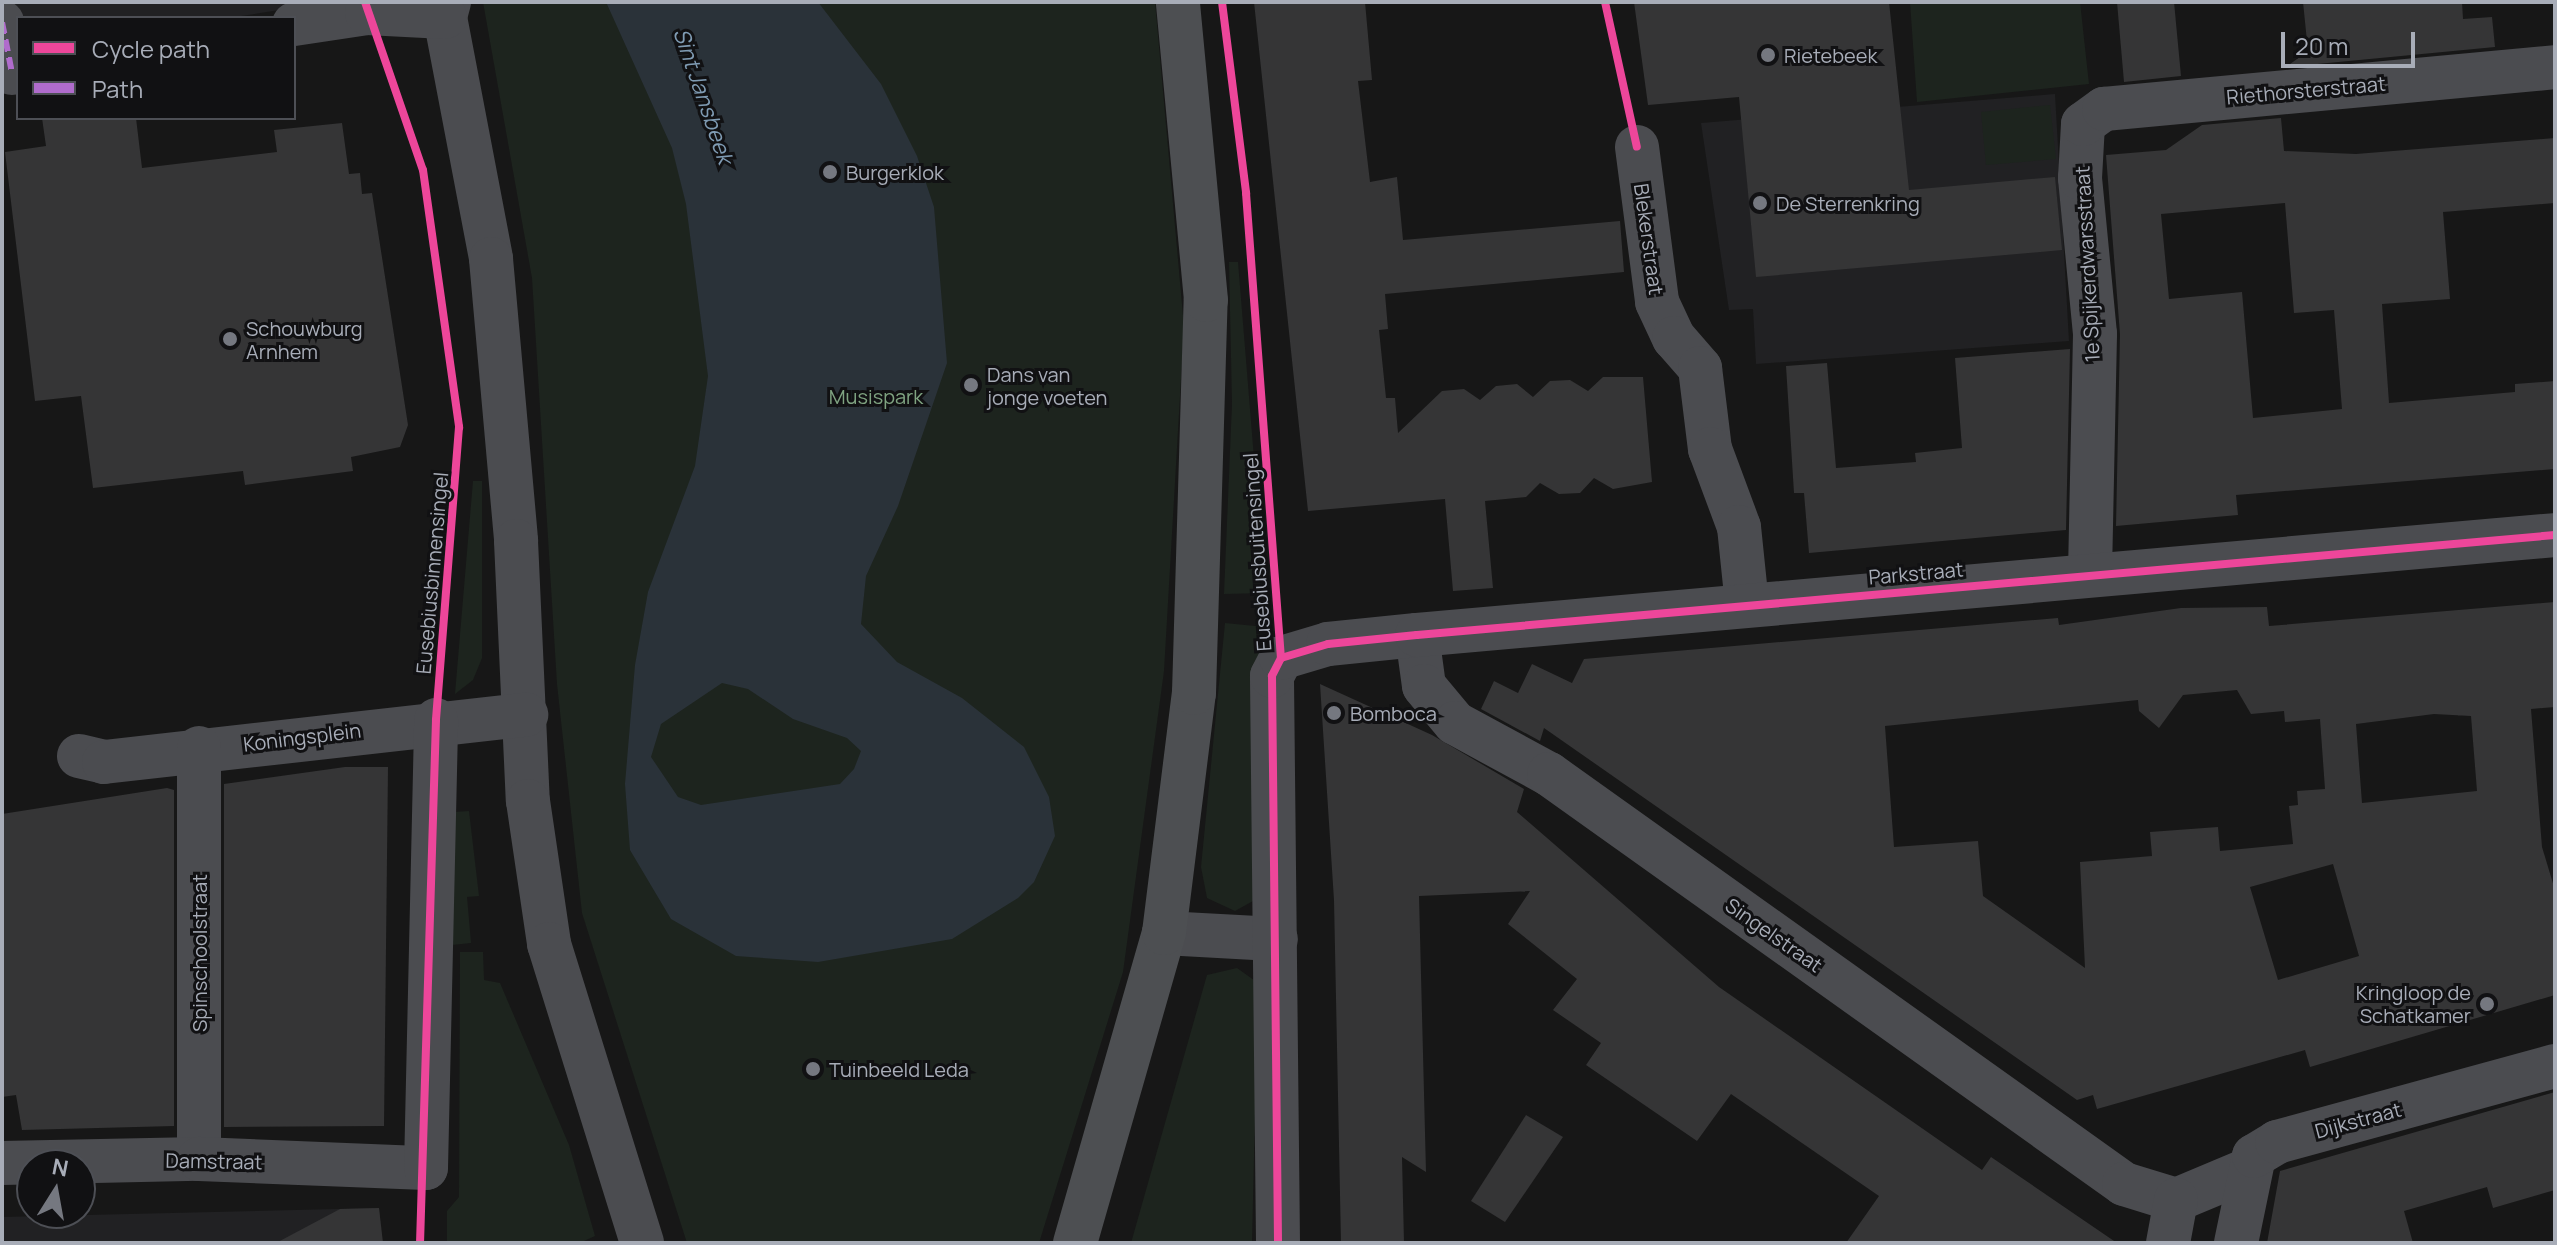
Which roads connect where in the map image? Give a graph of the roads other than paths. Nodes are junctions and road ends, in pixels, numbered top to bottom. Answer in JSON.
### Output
{"nodes":[{"id":1,"x":1178,"y":2,"type":"edge"},
{"id":2,"x":447,"y":10,"type":"edge"},
{"id":3,"x":2,"y":22,"type":"edge"},
{"id":4,"x":296,"y":24,"type":"edge"},
{"id":5,"x":2555,"y":67,"type":"edge"},
{"id":6,"x":11,"y":74,"type":"edge"},
{"id":7,"x":2104,"y":109,"type":"joint"},
{"id":8,"x":1637,"y":147,"type":"dead end"},
{"id":9,"x":2555,"y":535,"type":"edge"},
{"id":10,"x":2090,"y":573,"type":"junction"},
{"id":11,"x":1747,"y":604,"type":"junction"},
{"id":12,"x":1417,"y":635,"type":"junction"},
{"id":13,"x":1281,"y":658,"type":"joint"},
{"id":14,"x":526,"y":715,"type":"junction"},
{"id":15,"x":436,"y":720,"type":"junction"},
{"id":16,"x":199,"y":748,"type":"junction"},
{"id":17,"x":79,"y":756,"type":"dead end"},
{"id":18,"x":1164,"y":933,"type":"junction"},
{"id":19,"x":1276,"y":939,"type":"junction"},
{"id":20,"x":2555,"y":1066,"type":"edge"},
{"id":21,"x":199,"y":1159,"type":"junction"},
{"id":22,"x":2,"y":1163,"type":"edge"},
{"id":23,"x":2250,"y":1169,"type":"junction"},
{"id":24,"x":2176,"y":1200,"type":"junction"},
{"id":25,"x":642,"y":1243,"type":"edge"},
{"id":26,"x":1075,"y":1243,"type":"edge"},
{"id":27,"x":1278,"y":1243,"type":"edge"},
{"id":28,"x":2168,"y":1243,"type":"edge"},
{"id":29,"x":2236,"y":1243,"type":"edge"}],
"edges":[{"from":1,"to":18,"type":"main road"},
{"from":2,"to":4,"type":"street"},
{"from":2,"to":14,"type":"street"},
{"from":3,"to":6,"type":"street"},
{"from":5,"to":7,"type":"street","name":"Riethorsterstraat"},
{"from":7,"to":10,"type":"street","name":"1e Spijkerdwarsstraat"},
{"from":8,"to":11,"type":"street","name":"Blekerstraat"},
{"from":9,"to":10,"type":"street","name":"Parkstraat"},
{"from":10,"to":11,"type":"street","name":"Parkstraat"},
{"from":11,"to":12,"type":"street","name":"Parkstraat"},
{"from":12,"to":13,"type":"street","name":"Parkstraat"},
{"from":12,"to":24,"type":"street","name":"Singelstraat"},
{"from":13,"to":19,"type":"street","name":"Eusebiusbuitensingel"},
{"from":14,"to":15,"type":"street","name":"Koningsplein"},
{"from":14,"to":25,"type":"street"},
{"from":15,"to":16,"type":"street","name":"Koningsplein"},
{"from":15,"to":21,"type":"street","name":"Damstraat"},
{"from":16,"to":17,"type":"street","name":"Koningsplein"},
{"from":16,"to":21,"type":"street","name":"Spinschoolstraat"},
{"from":18,"to":19,"type":"street"},
{"from":18,"to":26,"type":"main road"},
{"from":19,"to":27,"type":"street","name":"Eusebiusbuitensingel"},
{"from":20,"to":23,"type":"street","name":"Dijkstraat"},
{"from":21,"to":22,"type":"street","name":"Damstraat"},
{"from":23,"to":24,"type":"street","name":"Dijkstraat"},
{"from":23,"to":29,"type":"street"},
{"from":24,"to":28,"type":"street"}]}
